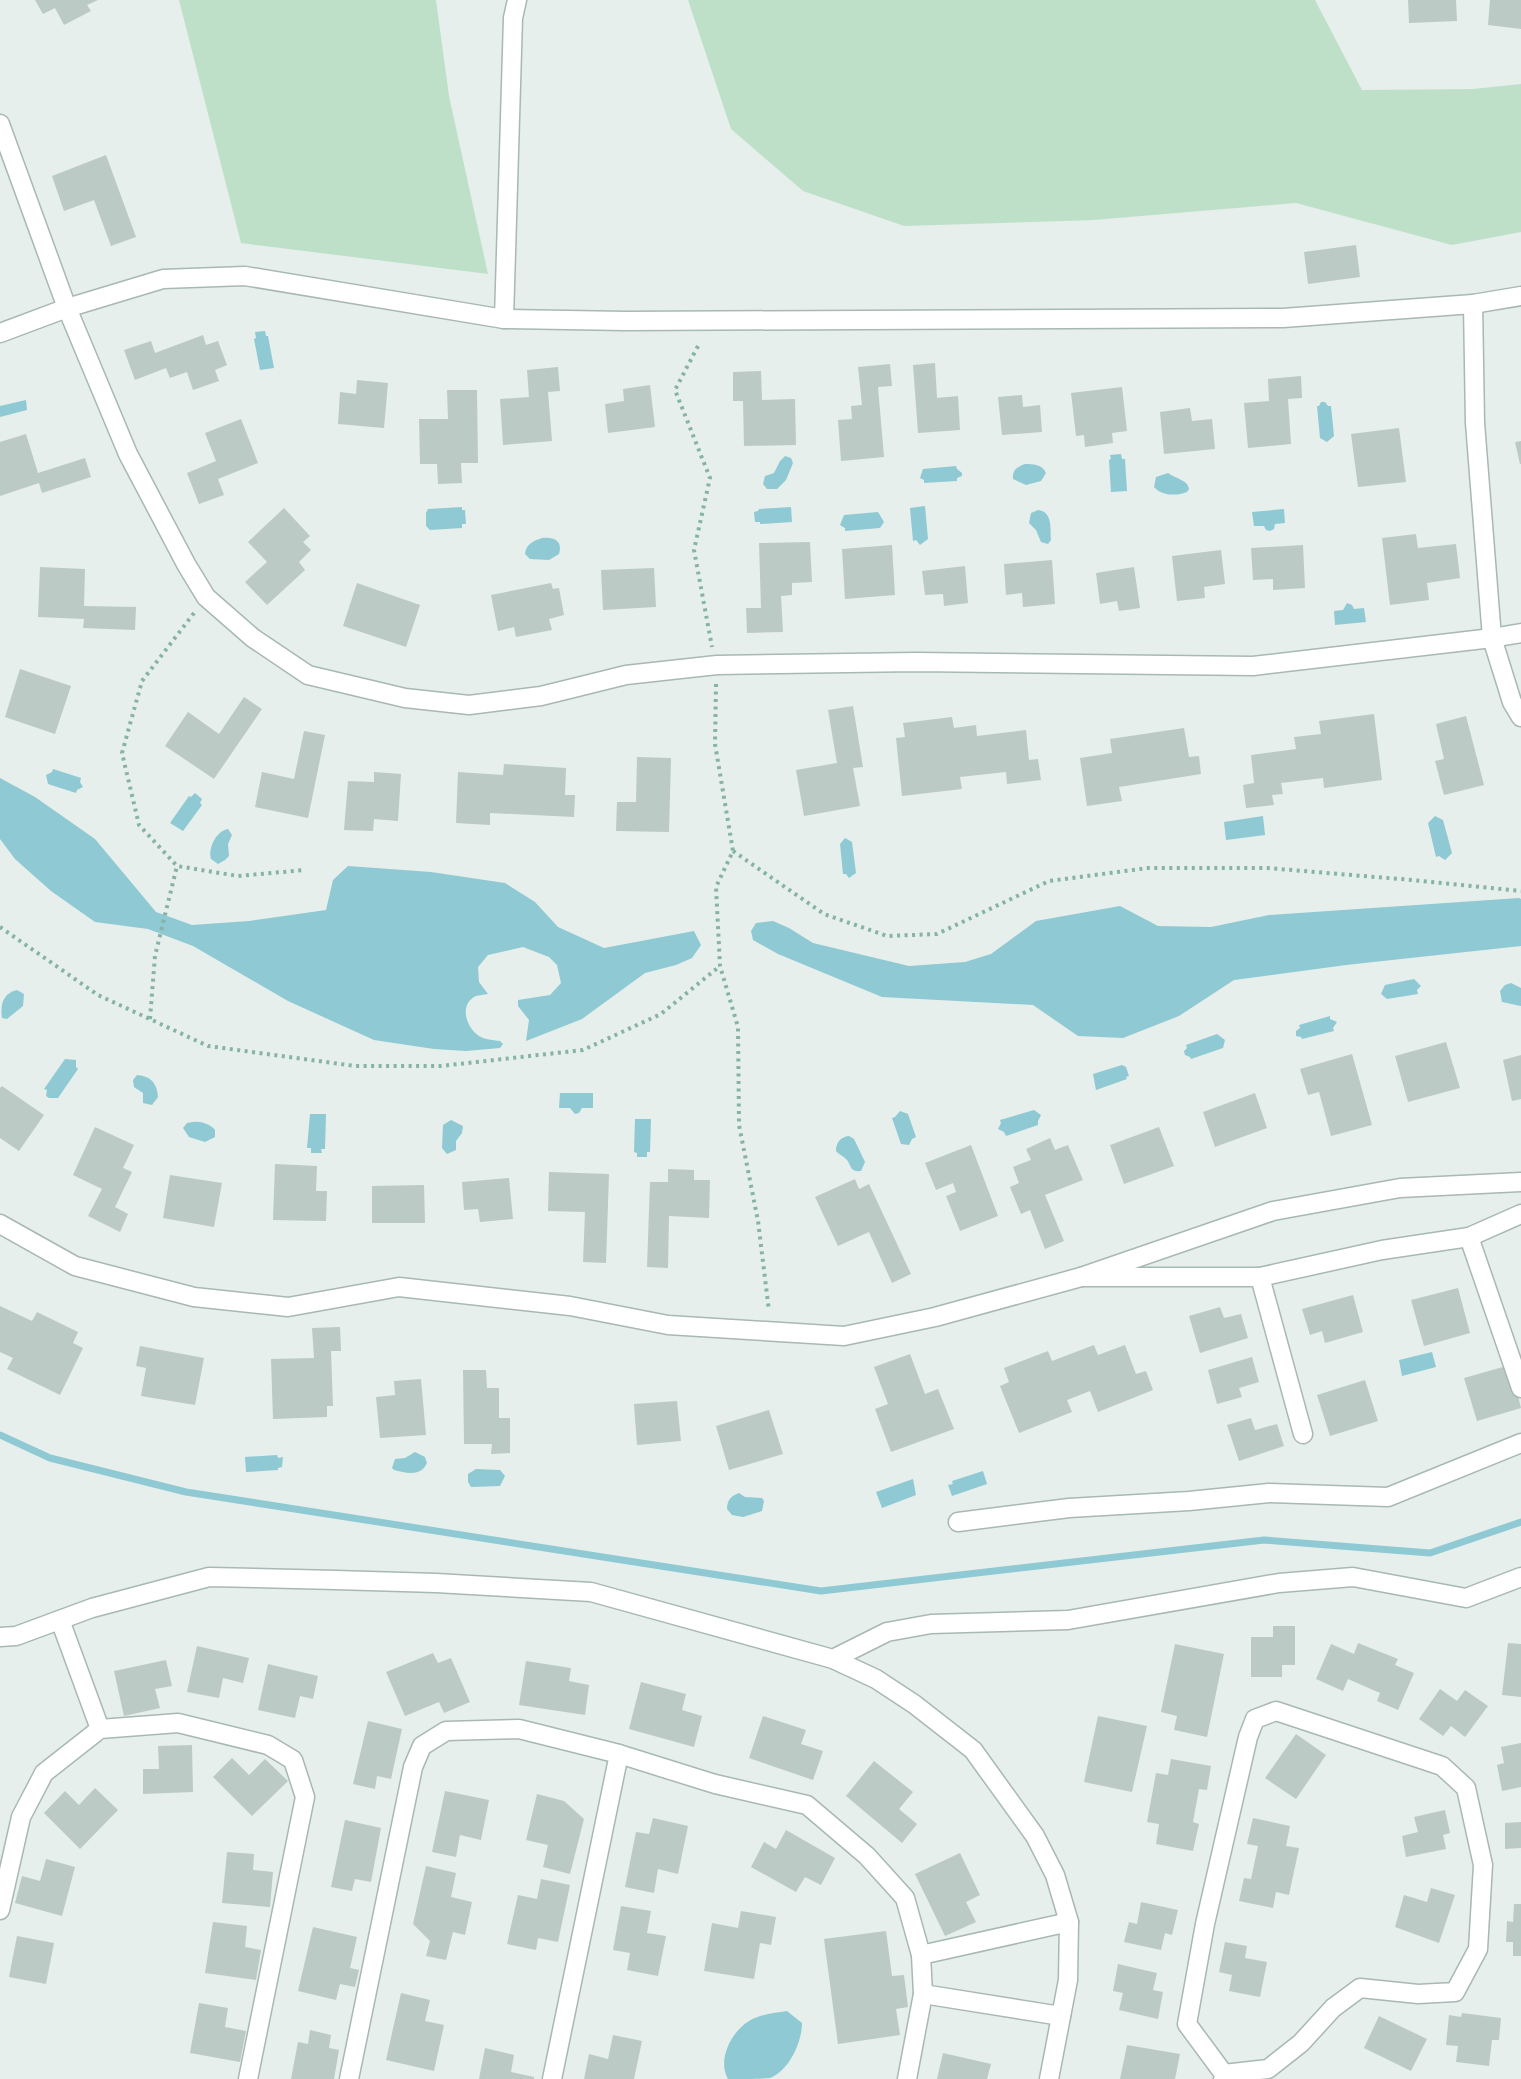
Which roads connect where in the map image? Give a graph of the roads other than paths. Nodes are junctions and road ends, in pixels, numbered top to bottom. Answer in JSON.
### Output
{"nodes":[{"id":1,"x":517,"y":0,"type":"edge"},
{"id":2,"x":0,"y":124,"type":"edge"},
{"id":3,"x":1521,"y":296,"type":"edge"},
{"id":4,"x":1473,"y":304,"type":"junction"},
{"id":5,"x":67,"y":308,"type":"junction"},
{"id":6,"x":504,"y":319,"type":"junction"},
{"id":7,"x":0,"y":333,"type":"edge"},
{"id":8,"x":1521,"y":633,"type":"edge"},
{"id":9,"x":1492,"y":638,"type":"junction"},
{"id":10,"x":1521,"y":717,"type":"edge"},
{"id":11,"x":1521,"y":1182,"type":"edge"},
{"id":12,"x":1521,"y":1214,"type":"edge"},
{"id":13,"x":0,"y":1224,"type":"edge"},
{"id":14,"x":1469,"y":1236,"type":"junction"},
{"id":15,"x":1081,"y":1277,"type":"junction"},
{"id":16,"x":1260,"y":1277,"type":"junction"},
{"id":17,"x":1521,"y":1388,"type":"edge"},
{"id":18,"x":1303,"y":1434,"type":"dead end"},
{"id":19,"x":1521,"y":1443,"type":"edge"},
{"id":20,"x":958,"y":1522,"type":"dead end"},
{"id":21,"x":1521,"y":1577,"type":"edge"},
{"id":22,"x":60,"y":1620,"type":"junction"},
{"id":23,"x":0,"y":1637,"type":"edge"},
{"id":24,"x":833,"y":1659,"type":"junction"},
{"id":25,"x":100,"y":1729,"type":"junction"},
{"id":26,"x":619,"y":1754,"type":"junction"},
{"id":27,"x":0,"y":1910,"type":"edge"},
{"id":28,"x":1069,"y":1922,"type":"junction"},
{"id":29,"x":921,"y":1955,"type":"junction"},
{"id":30,"x":923,"y":1994,"type":"junction"},
{"id":31,"x":1061,"y":2016,"type":"junction"},
{"id":32,"x":1223,"y":2076,"type":"edge"},
{"id":33,"x":248,"y":2079,"type":"edge"},
{"id":34,"x":349,"y":2079,"type":"edge"},
{"id":35,"x":552,"y":2079,"type":"edge"},
{"id":36,"x":907,"y":2079,"type":"edge"},
{"id":37,"x":1049,"y":2079,"type":"edge"}],
"edges":[{"from":1,"to":6,"type":"street"},
{"from":2,"to":5,"type":"street"},
{"from":3,"to":4,"type":"street"},
{"from":4,"to":6,"type":"street"},
{"from":4,"to":9,"type":"street"},
{"from":5,"to":6,"type":"street"},
{"from":5,"to":7,"type":"street"},
{"from":5,"to":9,"type":"street"},
{"from":8,"to":9,"type":"street"},
{"from":9,"to":10,"type":"street"},
{"from":11,"to":15,"type":"street"},
{"from":12,"to":14,"type":"street"},
{"from":13,"to":15,"type":"street"},
{"from":14,"to":16,"type":"street"},
{"from":14,"to":17,"type":"street"},
{"from":15,"to":16,"type":"street"},
{"from":16,"to":18,"type":"street"},
{"from":19,"to":20,"type":"street"},
{"from":21,"to":24,"type":"street"},
{"from":22,"to":23,"type":"street"},
{"from":22,"to":24,"type":"street"},
{"from":22,"to":25,"type":"street"},
{"from":24,"to":28,"type":"street"},
{"from":25,"to":27,"type":"street"},
{"from":25,"to":33,"type":"street"},
{"from":26,"to":29,"type":"street"},
{"from":26,"to":34,"type":"street"},
{"from":26,"to":35,"type":"street"},
{"from":28,"to":29,"type":"street"},
{"from":28,"to":31,"type":"street"},
{"from":29,"to":30,"type":"street"},
{"from":30,"to":31,"type":"street"},
{"from":30,"to":36,"type":"street"},
{"from":31,"to":37,"type":"street"},
{"from":32,"to":32,"type":"street"}]}
